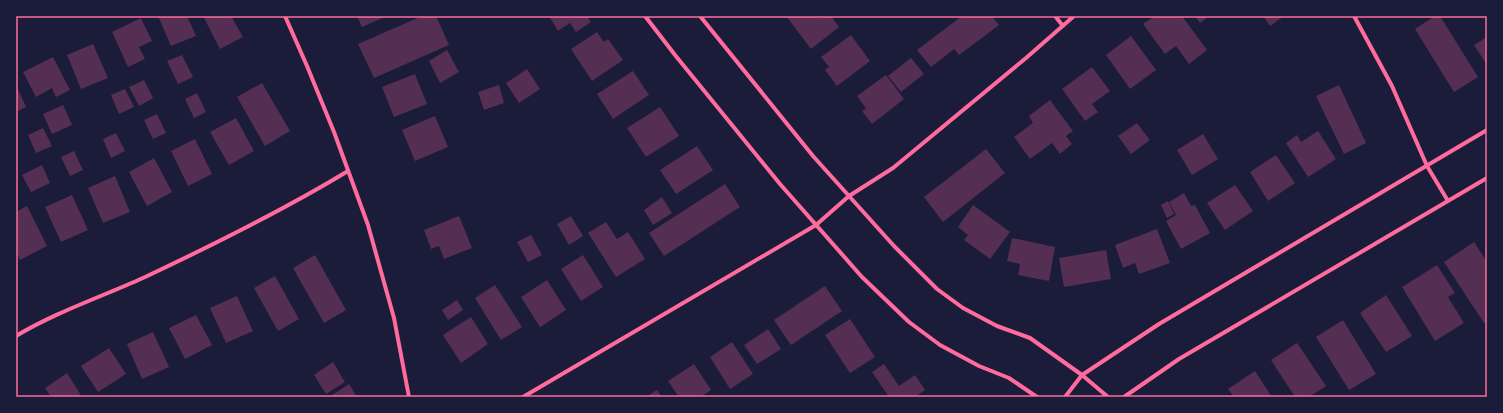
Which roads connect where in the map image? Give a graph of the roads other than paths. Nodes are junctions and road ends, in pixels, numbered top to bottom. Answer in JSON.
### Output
{"nodes":[{"id":1,"x":285,"y":16,"type":"edge"},
{"id":2,"x":645,"y":16,"type":"edge"},
{"id":3,"x":700,"y":16,"type":"edge"},
{"id":4,"x":1055,"y":16,"type":"edge"},
{"id":5,"x":1074,"y":16,"type":"edge"},
{"id":6,"x":1354,"y":16,"type":"edge"},
{"id":7,"x":1063,"y":26,"type":"junction"},
{"id":8,"x":1487,"y":130,"type":"edge"},
{"id":9,"x":1427,"y":166,"type":"junction"},
{"id":10,"x":348,"y":171,"type":"junction"},
{"id":11,"x":1487,"y":178,"type":"edge"},
{"id":12,"x":849,"y":196,"type":"junction"},
{"id":13,"x":1448,"y":201,"type":"junction"},
{"id":14,"x":816,"y":225,"type":"junction"},
{"id":15,"x":16,"y":336,"type":"edge"},
{"id":16,"x":1082,"y":375,"type":"junction"},
{"id":17,"x":409,"y":397,"type":"edge"},
{"id":18,"x":523,"y":397,"type":"edge"},
{"id":19,"x":1037,"y":397,"type":"edge"},
{"id":20,"x":1065,"y":397,"type":"edge"},
{"id":21,"x":1108,"y":397,"type":"edge"},
{"id":22,"x":1124,"y":397,"type":"edge"}],
"edges":[{"from":1,"to":10,"type":"street"},
{"from":2,"to":14,"type":"street"},
{"from":3,"to":12,"type":"street"},
{"from":4,"to":7,"type":"street"},
{"from":5,"to":7,"type":"street"},
{"from":6,"to":9,"type":"street"},
{"from":7,"to":12,"type":"street"},
{"from":8,"to":9,"type":"street"},
{"from":9,"to":13,"type":"street"},
{"from":9,"to":16,"type":"street"},
{"from":10,"to":15,"type":"street"},
{"from":10,"to":17,"type":"street"},
{"from":11,"to":13,"type":"street"},
{"from":12,"to":14,"type":"street"},
{"from":12,"to":16,"type":"street"},
{"from":13,"to":22,"type":"street"},
{"from":14,"to":18,"type":"street"},
{"from":14,"to":19,"type":"street"},
{"from":16,"to":20,"type":"street"},
{"from":16,"to":21,"type":"street"}]}
